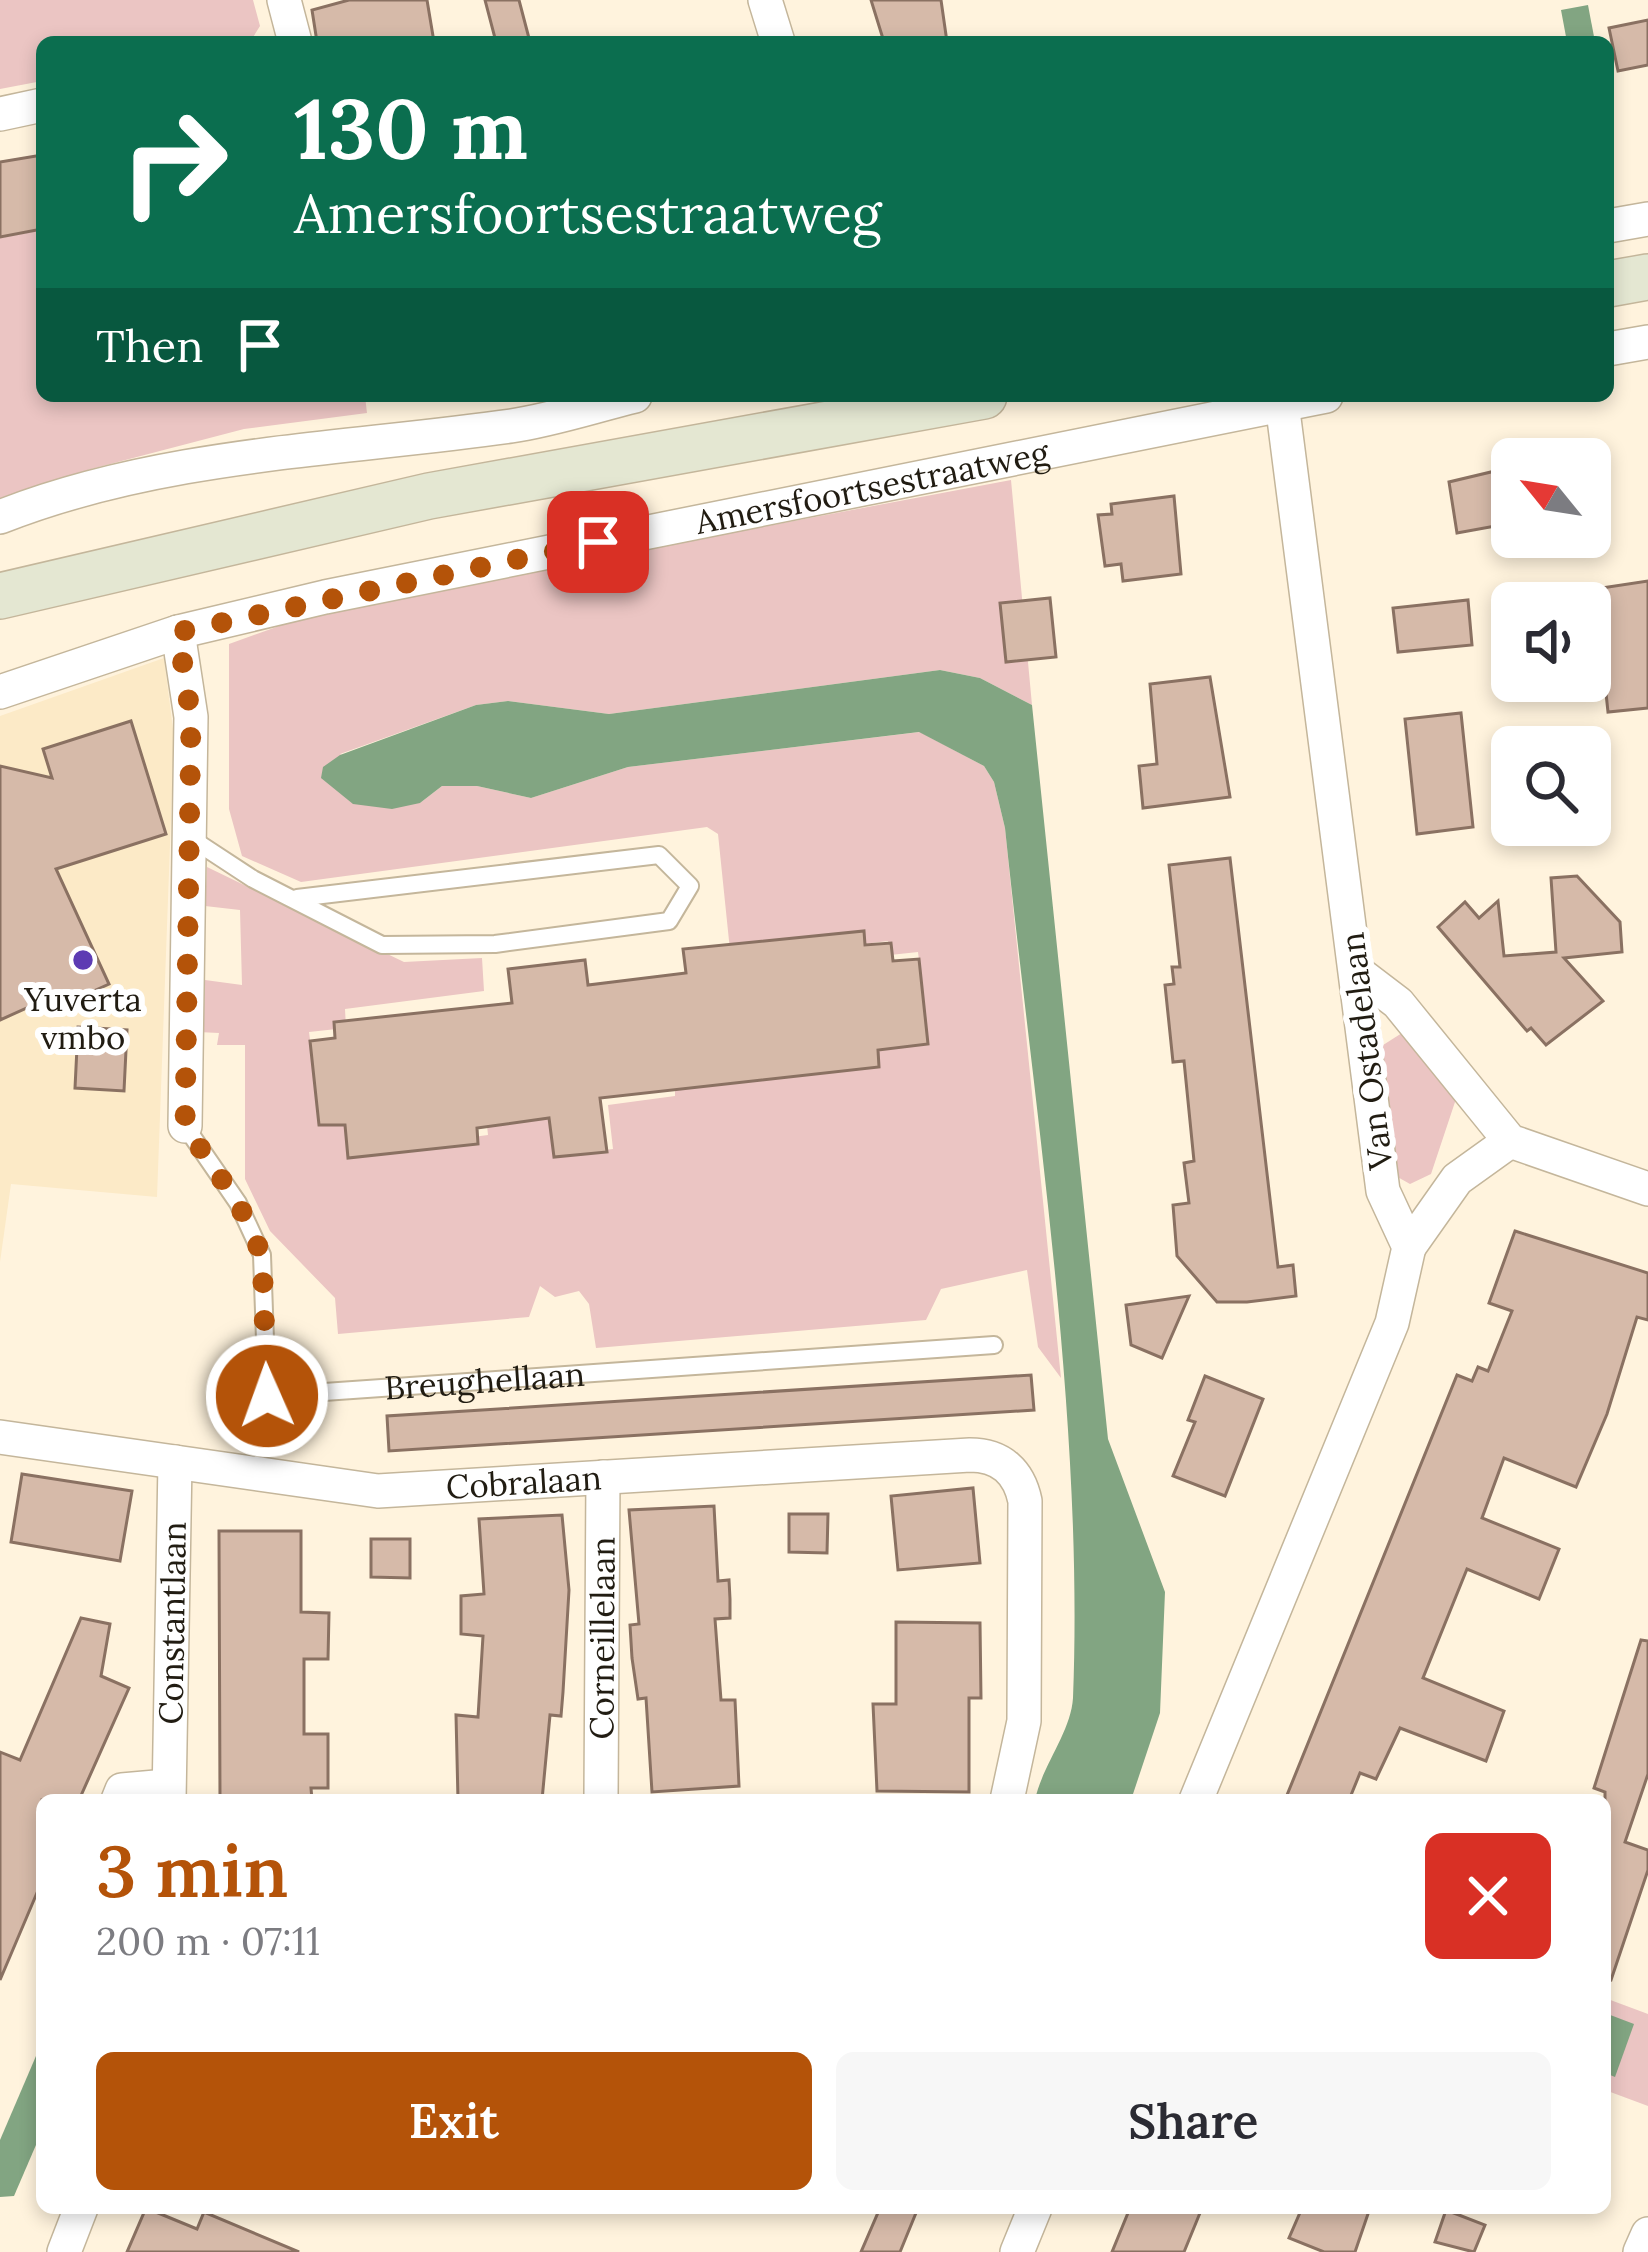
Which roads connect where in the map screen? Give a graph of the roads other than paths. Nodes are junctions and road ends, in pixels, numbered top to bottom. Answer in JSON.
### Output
{"nodes":[{"id":1,"x":284,"y":0,"type":"edge"},
{"id":2,"x":765,"y":0,"type":"edge"},
{"id":3,"x":293,"y":36,"type":"edge"},
{"id":4,"x":776,"y":36,"type":"edge"},
{"id":5,"x":36,"y":106,"type":"edge"},
{"id":6,"x":0,"y":114,"type":"edge"},
{"id":7,"x":1648,"y":219,"type":"edge"},
{"id":8,"x":1614,"y":225,"type":"edge"},
{"id":9,"x":1648,"y":277,"type":"edge"},
{"id":10,"x":1614,"y":283,"type":"edge"},
{"id":11,"x":1648,"y":342,"type":"edge"},
{"id":12,"x":1614,"y":348,"type":"edge"},
{"id":13,"x":610,"y":402,"type":"edge"},
{"id":14,"x":951,"y":402,"type":"edge"},
{"id":15,"x":1288,"y":402,"type":"edge"},
{"id":16,"x":1282,"y":403,"type":"junction"},
{"id":17,"x":0,"y":517,"type":"edge"},
{"id":18,"x":0,"y":596,"type":"edge"},
{"id":19,"x":178,"y":632,"type":"junction"},
{"id":20,"x":0,"y":692,"type":"edge"},
{"id":21,"x":192,"y":839,"type":"junction"},
{"id":22,"x":297,"y":898,"type":"junction"},
{"id":23,"x":1357,"y":970,"type":"junction"},
{"id":24,"x":185,"y":1126,"type":"joint"},
{"id":25,"x":1510,"y":1142,"type":"junction"},
{"id":26,"x":1648,"y":1189,"type":"edge"},
{"id":27,"x":1409,"y":1247,"type":"junction"},
{"id":28,"x":994,"y":1345,"type":"dead end"},
{"id":29,"x":0,"y":1437,"type":"edge"},
{"id":30,"x":175,"y":1462,"type":"junction"},
{"id":31,"x":604,"y":1477,"type":"junction"},
{"id":32,"x":168,"y":1793,"type":"edge"},
{"id":33,"x":120,"y":1794,"type":"edge"},
{"id":34,"x":601,"y":1794,"type":"edge"},
{"id":35,"x":1008,"y":1794,"type":"edge"},
{"id":36,"x":1198,"y":1794,"type":"edge"},
{"id":37,"x":79,"y":2214,"type":"edge"},
{"id":38,"x":1032,"y":2214,"type":"edge"},
{"id":39,"x":1648,"y":2234,"type":"edge"},
{"id":40,"x":64,"y":2252,"type":"edge"},
{"id":41,"x":1017,"y":2252,"type":"edge"},
{"id":42,"x":1640,"y":2252,"type":"edge"}],
"edges":[{"from":1,"to":3,"type":"street"},
{"from":2,"to":4,"type":"street"},
{"from":5,"to":6,"type":"street"},
{"from":7,"to":8,"type":"street"},
{"from":9,"to":10,"type":"main road"},
{"from":11,"to":12,"type":"street"},
{"from":13,"to":17,"type":"street"},
{"from":14,"to":18,"type":"main road","name":"Amersfoortsestraatweg"},
{"from":15,"to":16,"type":"street","name":"Amersfoortsestraatweg"},
{"from":16,"to":19,"type":"street","name":"Amersfoortsestraatweg"},
{"from":16,"to":23,"type":"street","name":"Van Ostadelaan"},
{"from":19,"to":20,"type":"street","name":"Amersfoortsestraatweg"},
{"from":19,"to":21,"type":"street","name":"Breughellaan"},
{"from":21,"to":22,"type":"lane"},
{"from":21,"to":24,"type":"street","name":"Breughellaan"},
{"from":22,"to":22,"type":"lane"},
{"from":23,"to":25,"type":"street"},
{"from":23,"to":27,"type":"street","name":"Van Ostadelaan"},
{"from":24,"to":28,"type":"lane","name":"Breughellaan"},
{"from":25,"to":26,"type":"street"},
{"from":25,"to":27,"type":"street"},
{"from":27,"to":36,"type":"street"},
{"from":29,"to":30,"type":"street","name":"Cobralaan"},
{"from":30,"to":31,"type":"street","name":"Cobralaan"},
{"from":30,"to":32,"type":"street","name":"Constantlaan"},
{"from":31,"to":34,"type":"street","name":"Corneillelaan"},
{"from":31,"to":35,"type":"street","name":"Cobralaan"},
{"from":32,"to":33,"type":"street","name":"Constantlaan"},
{"from":37,"to":40,"type":"street"},
{"from":38,"to":41,"type":"street"},
{"from":39,"to":42,"type":"street"}]}
